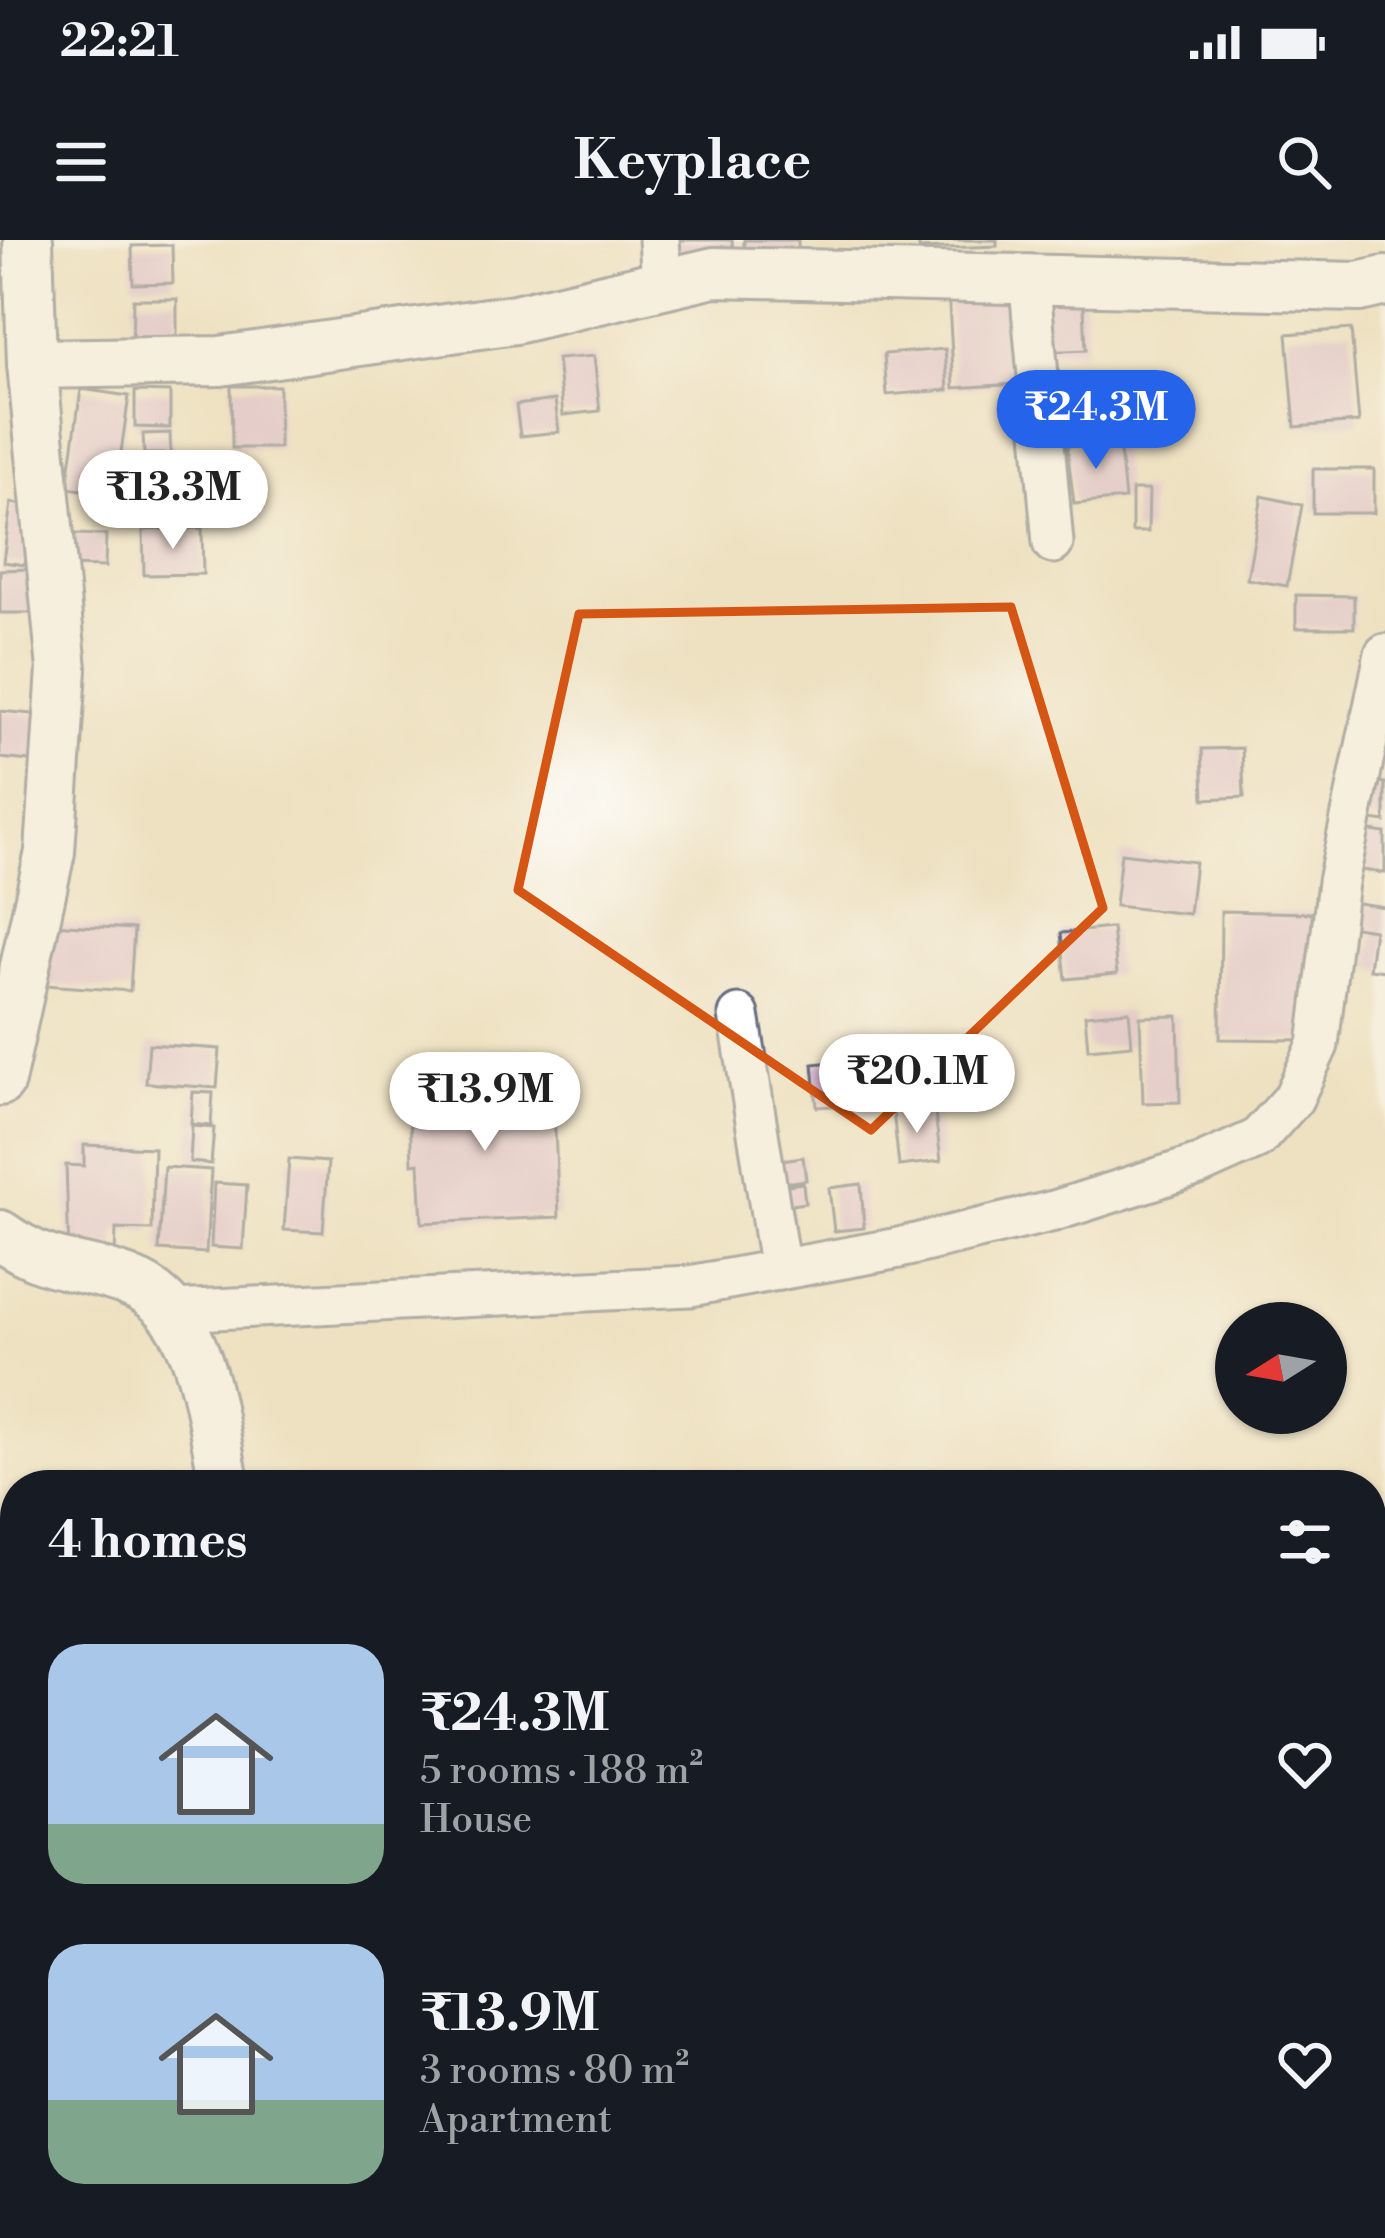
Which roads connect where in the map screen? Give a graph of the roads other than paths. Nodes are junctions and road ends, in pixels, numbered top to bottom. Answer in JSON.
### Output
{"nodes":[{"id":1,"x":28,"y":240,"type":"edge"},
{"id":2,"x":661,"y":260,"type":"edge"},
{"id":3,"x":1029,"y":275,"type":"junction"},
{"id":4,"x":1385,"y":280,"type":"edge"},
{"id":5,"x":32,"y":364,"type":"junction"},
{"id":6,"x":1053,"y":542,"type":"dead end"},
{"id":7,"x":1385,"y":654,"type":"edge"},
{"id":8,"x":739,"y":1016,"type":"dead end"},
{"id":9,"x":4,"y":1052,"type":"edge"},
{"id":10,"x":0,"y":1235,"type":"edge"},
{"id":11,"x":780,"y":1270,"type":"junction"},
{"id":12,"x":173,"y":1311,"type":"junction"},
{"id":13,"x":221,"y":1470,"type":"edge"}],
"edges":[{"from":1,"to":5,"type":"street"},
{"from":2,"to":3,"type":"street"},
{"from":2,"to":5,"type":"street"},
{"from":3,"to":4,"type":"street"},
{"from":3,"to":6,"type":"street"},
{"from":5,"to":9,"type":"street"},
{"from":7,"to":11,"type":"street"},
{"from":8,"to":11,"type":"street"},
{"from":10,"to":12,"type":"street"},
{"from":11,"to":12,"type":"street"},
{"from":12,"to":13,"type":"street"}]}
